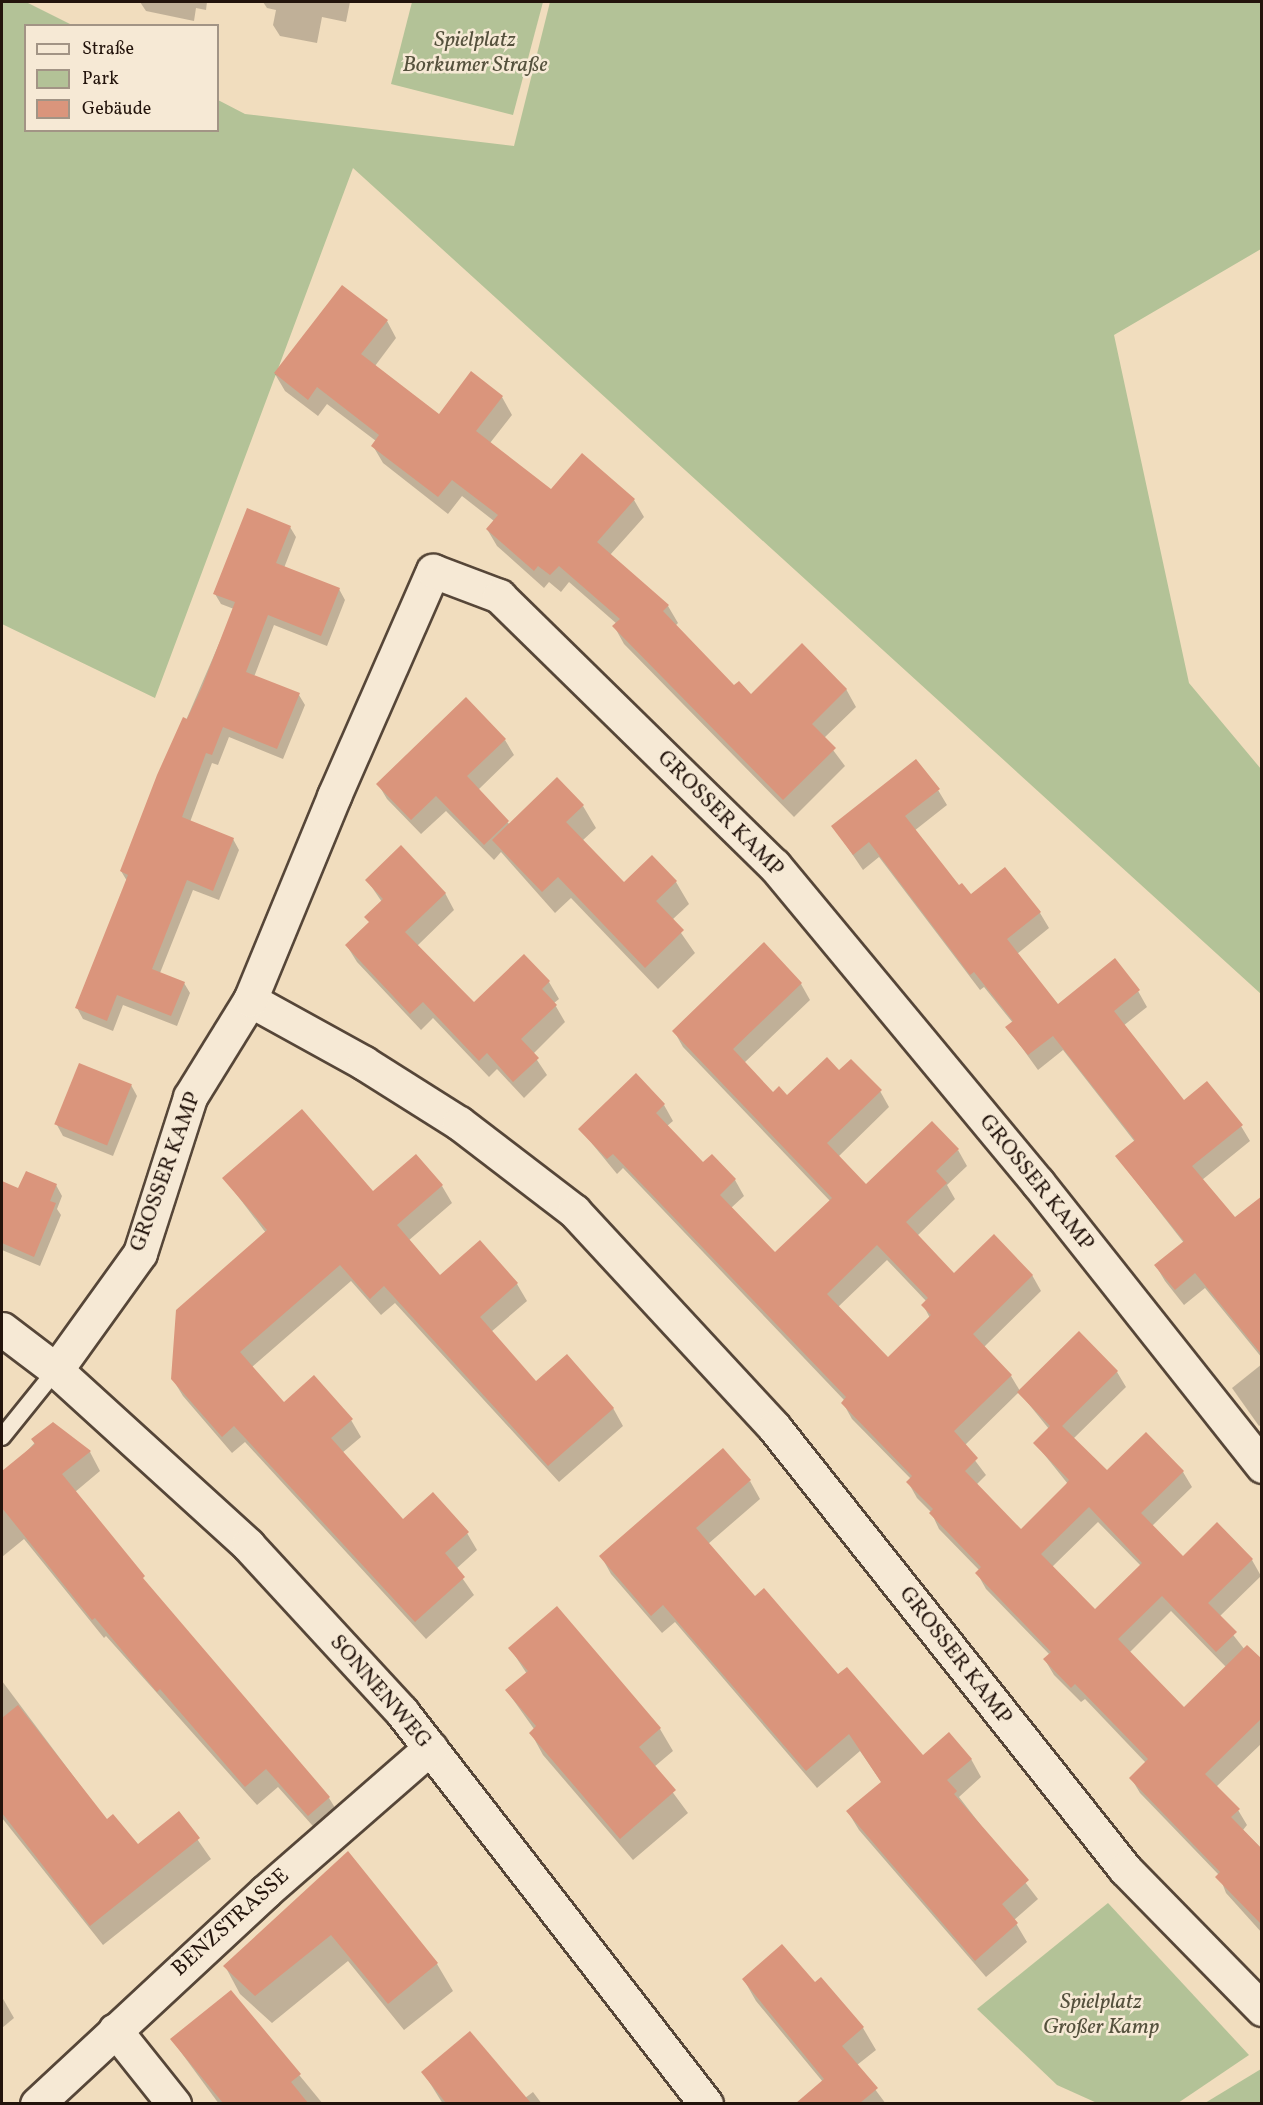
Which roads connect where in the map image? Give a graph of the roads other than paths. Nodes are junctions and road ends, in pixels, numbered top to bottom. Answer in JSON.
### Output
{"nodes":[{"id":1,"x":250,"y":1000,"type":"junction"},
{"id":2,"x":2,"y":1329,"type":"edge"},
{"id":3,"x":56,"y":1370,"type":"junction"},
{"id":4,"x":2,"y":1437,"type":"edge"},
{"id":5,"x":1262,"y":1466,"type":"edge"},
{"id":6,"x":430,"y":1748,"type":"junction"},
{"id":7,"x":1262,"y":2009,"type":"edge"},
{"id":8,"x":115,"y":2030,"type":"junction"},
{"id":9,"x":38,"y":2103,"type":"edge"},
{"id":10,"x":174,"y":2103,"type":"edge"},
{"id":11,"x":706,"y":2103,"type":"edge"}],
"edges":[{"from":1,"to":3,"type":"street","name":"GROSSER KAMP"},
{"from":1,"to":5,"type":"street","name":"GROSSER KAMP"},
{"from":1,"to":7,"type":"street","name":"GROSSER KAMP"},
{"from":2,"to":3,"type":"street","name":"SONNENWEG"},
{"from":3,"to":4,"type":"lane"},
{"from":3,"to":6,"type":"street","name":"SONNENWEG"},
{"from":6,"to":8,"type":"street","name":"BENZSTRASSE"},
{"from":6,"to":11,"type":"street","name":"SONNENWEG"},
{"from":8,"to":9,"type":"street","name":"BENZSTRASSE"},
{"from":8,"to":10,"type":"street"}]}
